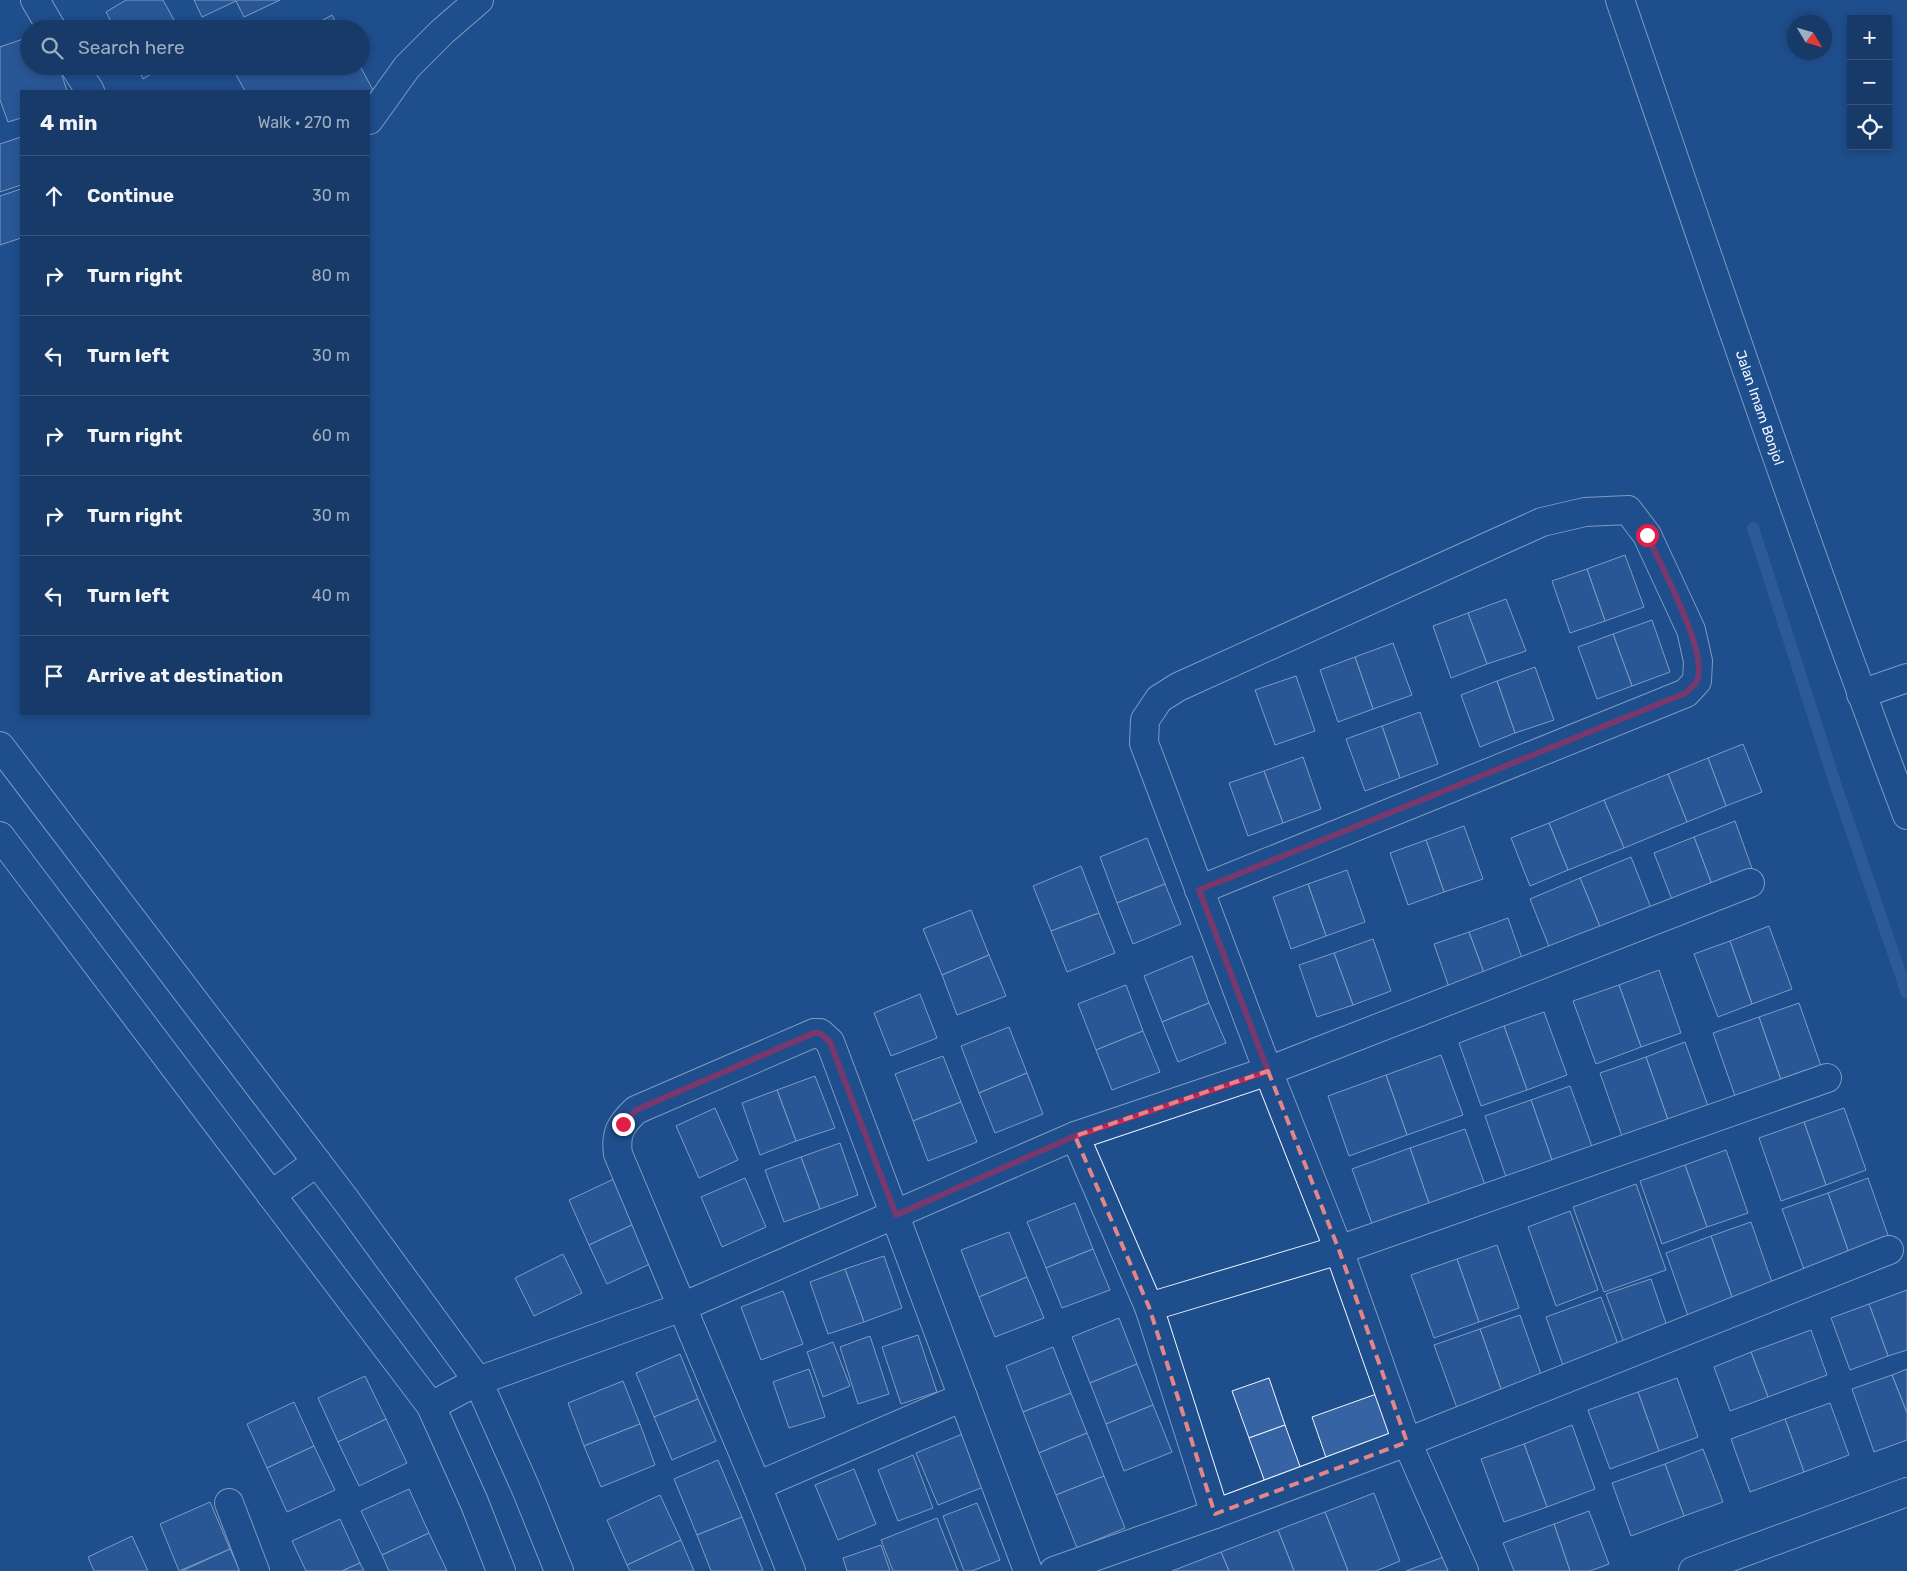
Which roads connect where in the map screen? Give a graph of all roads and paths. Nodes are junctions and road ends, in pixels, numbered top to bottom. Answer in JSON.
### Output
{"nodes":[{"id":1,"x":35,"y":0,"type":"edge"},
{"id":2,"x":479,"y":0,"type":"edge"},
{"id":3,"x":1620,"y":0,"type":"edge"},
{"id":4,"x":47,"y":20,"type":"edge"},
{"id":5,"x":80,"y":75,"type":"edge"},
{"id":6,"x":89,"y":90,"type":"edge"},
{"id":7,"x":370,"y":119,"type":"edge"},
{"id":8,"x":1907,"y":678,"type":"edge"},
{"id":9,"x":1861,"y":694,"type":"junction"},
{"id":10,"x":0,"y":746,"type":"edge"},
{"id":11,"x":1907,"y":815,"type":"edge"},
{"id":12,"x":0,"y":836,"type":"edge"},
{"id":13,"x":1750,"y":883,"type":"dead end"},
{"id":14,"x":1199,"y":890,"type":"junction"},
{"id":15,"x":1268,"y":1071,"type":"junction"},
{"id":16,"x":1827,"y":1078,"type":"dead end"},
{"id":17,"x":1075,"y":1136,"type":"junction"},
{"id":18,"x":317,"y":1162,"type":"junction"},
{"id":19,"x":271,"y":1195,"type":"junction"},
{"id":20,"x":896,"y":1215,"type":"junction"},
{"id":21,"x":1339,"y":1250,"type":"junction"},
{"id":22,"x":1888,"y":1250,"type":"dead end"},
{"id":23,"x":682,"y":1307,"type":"junction"},
{"id":24,"x":1149,"y":1307,"type":"junction"},
{"id":25,"x":478,"y":1381,"type":"junction"},
{"id":26,"x":963,"y":1397,"type":"junction"},
{"id":27,"x":431,"y":1406,"type":"junction"},
{"id":28,"x":1408,"y":1442,"type":"junction"},
{"id":29,"x":757,"y":1486,"type":"junction"},
{"id":30,"x":1907,"y":1492,"type":"edge"},
{"id":31,"x":229,"y":1503,"type":"dead end"},
{"id":32,"x":1215,"y":1514,"type":"junction"},
{"id":33,"x":256,"y":1571,"type":"edge"},
{"id":34,"x":501,"y":1571,"type":"edge"},
{"id":35,"x":559,"y":1571,"type":"edge"},
{"id":36,"x":790,"y":1571,"type":"edge"},
{"id":37,"x":1028,"y":1571,"type":"edge"},
{"id":38,"x":1054,"y":1571,"type":"edge"},
{"id":39,"x":1464,"y":1571,"type":"edge"},
{"id":40,"x":1693,"y":1571,"type":"edge"}],
"edges":[{"from":1,"to":4,"type":"street"},
{"from":2,"to":7,"type":"street"},
{"from":3,"to":9,"type":"street","name":"Jalan Imam Bonjol"},
{"from":5,"to":6,"type":"street"},
{"from":8,"to":9,"type":"street"},
{"from":9,"to":11,"type":"street","name":"Jalan Imam Bonjol"},
{"from":10,"to":18,"type":"street"},
{"from":12,"to":19,"type":"street"},
{"from":13,"to":15,"type":"street"},
{"from":14,"to":14,"type":"street"},
{"from":14,"to":15,"type":"street"},
{"from":15,"to":17,"type":"street"},
{"from":15,"to":21,"type":"street"},
{"from":16,"to":21,"type":"street"},
{"from":17,"to":20,"type":"street"},
{"from":17,"to":24,"type":"street"},
{"from":18,"to":19,"type":"street"},
{"from":18,"to":25,"type":"street"},
{"from":19,"to":27,"type":"street"},
{"from":20,"to":23,"type":"street"},
{"from":20,"to":23,"type":"street"},
{"from":20,"to":26,"type":"street"},
{"from":21,"to":24,"type":"street"},
{"from":21,"to":28,"type":"street"},
{"from":22,"to":28,"type":"street"},
{"from":23,"to":25,"type":"street"},
{"from":23,"to":29,"type":"street"},
{"from":24,"to":32,"type":"street"},
{"from":25,"to":27,"type":"street"},
{"from":25,"to":35,"type":"street"},
{"from":26,"to":29,"type":"street"},
{"from":26,"to":37,"type":"street"},
{"from":27,"to":34,"type":"street"},
{"from":28,"to":32,"type":"street"},
{"from":28,"to":39,"type":"street"},
{"from":29,"to":36,"type":"street"},
{"from":30,"to":40,"type":"street"},
{"from":31,"to":33,"type":"street"},
{"from":32,"to":38,"type":"street"}]}
